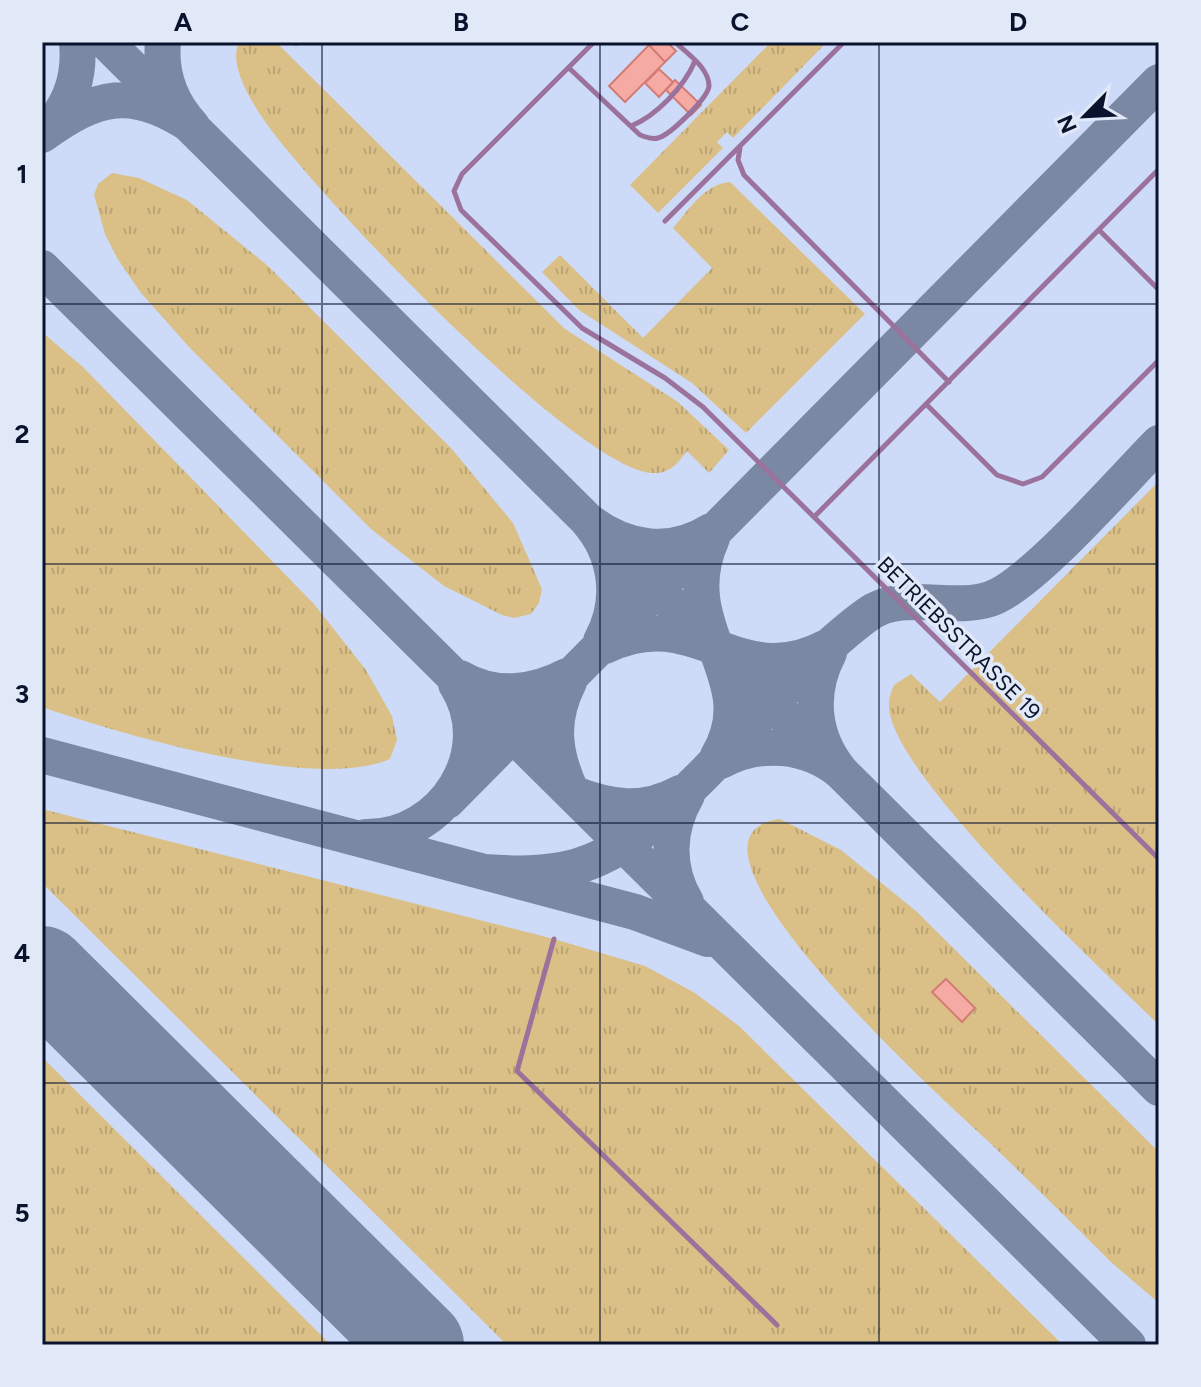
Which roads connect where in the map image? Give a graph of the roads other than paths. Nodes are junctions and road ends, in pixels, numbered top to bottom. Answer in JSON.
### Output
{"nodes":[{"id":1,"x":594,"y":42,"type":"edge"},
{"id":2,"x":675,"y":42,"type":"edge"},
{"id":3,"x":844,"y":42,"type":"edge"},
{"id":4,"x":695,"y":61,"type":"junction"},
{"id":5,"x":569,"y":68,"type":"junction"},
{"id":6,"x":631,"y":126,"type":"junction"},
{"id":7,"x":740,"y":148,"type":"junction"},
{"id":8,"x":1159,"y":169,"type":"edge"},
{"id":9,"x":665,"y":221,"type":"dead end"},
{"id":10,"x":1099,"y":230,"type":"junction"},
{"id":11,"x":1159,"y":290,"type":"edge"},
{"id":12,"x":1159,"y":360,"type":"edge"},
{"id":13,"x":949,"y":382,"type":"junction"},
{"id":14,"x":926,"y":404,"type":"junction"},
{"id":15,"x":814,"y":517,"type":"junction"},
{"id":16,"x":1159,"y":859,"type":"edge"},
{"id":17,"x":554,"y":939,"type":"dead end"},
{"id":18,"x":777,"y":1325,"type":"dead end"}],
"edges":[{"from":1,"to":5,"type":"lane"},
{"from":2,"to":4,"type":"lane"},
{"from":3,"to":7,"type":"lane"},
{"from":4,"to":6,"type":"lane"},
{"from":4,"to":6,"type":"lane"},
{"from":5,"to":6,"type":"lane"},
{"from":5,"to":15,"type":"lane","name":"BETRIEBSSTRASSE 19"},
{"from":7,"to":9,"type":"lane"},
{"from":7,"to":13,"type":"lane"},
{"from":8,"to":10,"type":"lane"},
{"from":10,"to":11,"type":"lane"},
{"from":10,"to":13,"type":"lane"},
{"from":12,"to":14,"type":"lane"},
{"from":13,"to":14,"type":"lane"},
{"from":14,"to":15,"type":"lane"},
{"from":15,"to":16,"type":"lane","name":"BETRIEBSSTRASSE 19"},
{"from":17,"to":18,"type":"lane"}]}
